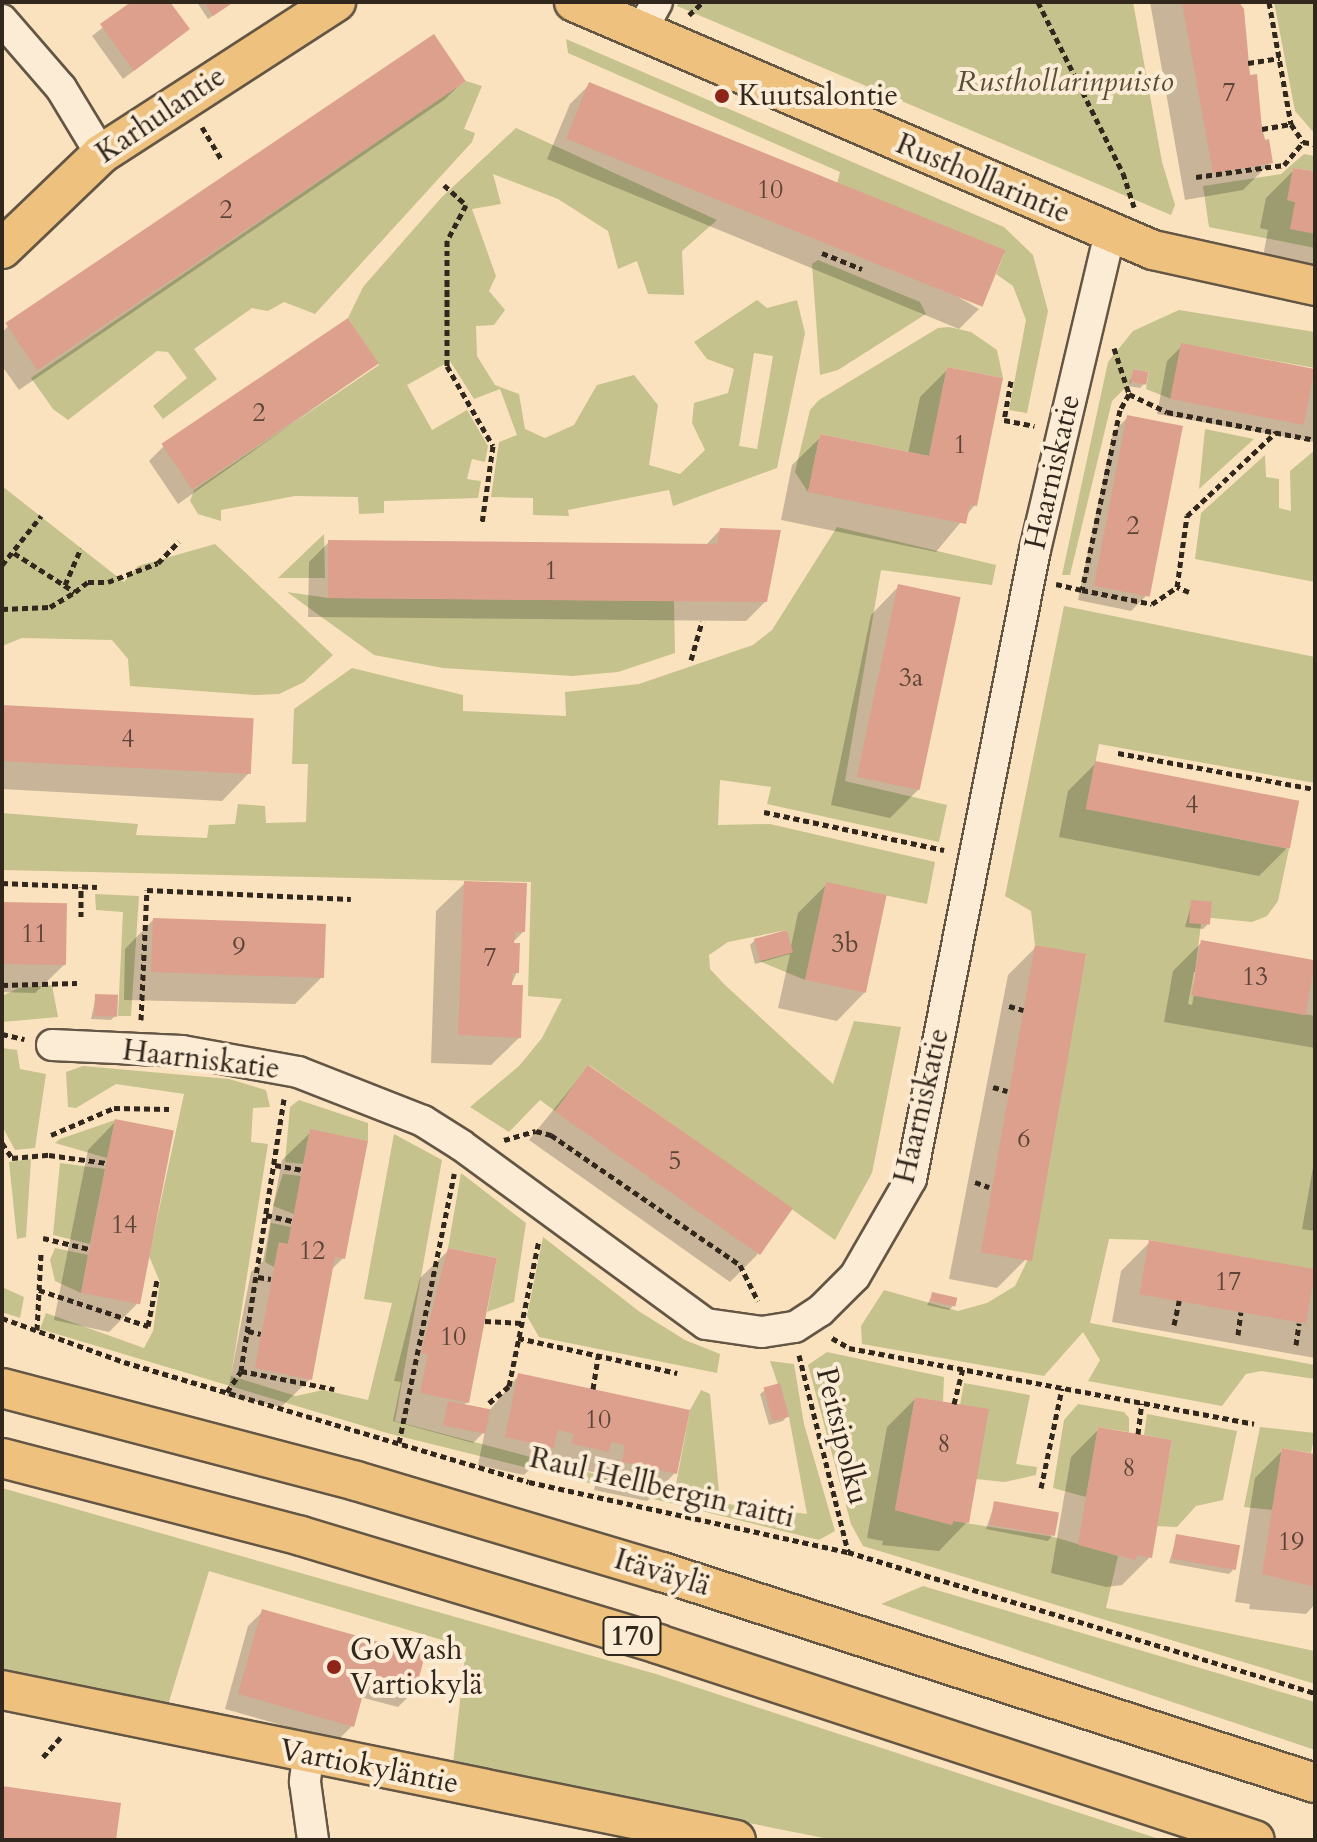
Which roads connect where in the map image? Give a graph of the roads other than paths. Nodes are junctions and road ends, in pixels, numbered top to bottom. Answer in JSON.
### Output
{"nodes":[{"id":1,"x":336,"y":2,"type":"edge"},
{"id":2,"x":574,"y":2,"type":"edge"},
{"id":3,"x":649,"y":17,"type":"edge"},
{"id":4,"x":2,"y":20,"type":"edge"},
{"id":5,"x":101,"y":154,"type":"junction"},
{"id":6,"x":1110,"y":233,"type":"junction"},
{"id":7,"x":2,"y":249,"type":"edge"},
{"id":8,"x":1315,"y":286,"type":"edge"},
{"id":9,"x":52,"y":1045,"type":"dead end"},
{"id":10,"x":2,"y":1388,"type":"edge"},
{"id":11,"x":2,"y":1458,"type":"edge"},
{"id":12,"x":2,"y":1690,"type":"edge"},
{"id":13,"x":308,"y":1756,"type":"junction"},
{"id":14,"x":1308,"y":1781,"type":"edge"},
{"id":15,"x":313,"y":1840,"type":"edge"},
{"id":16,"x":736,"y":1840,"type":"edge"},
{"id":17,"x":1255,"y":1840,"type":"edge"}],
"edges":[{"from":1,"to":5,"type":"main road","name":"Karhulantie"},
{"from":2,"to":3,"type":"main road","name":"Rusthollarintie"},
{"from":3,"to":6,"type":"main road","name":"Rusthollarintie"},
{"from":4,"to":5,"type":"street"},
{"from":5,"to":7,"type":"main road","name":"Karhulantie"},
{"from":6,"to":8,"type":"main road","name":"Rusthollarintie"},
{"from":6,"to":9,"type":"street","name":"Haarniskatie"},
{"from":10,"to":14,"type":"main road","name":"Itäväylä","number":"170"},
{"from":11,"to":17,"type":"main road","number":"170"},
{"from":12,"to":13,"type":"main road","name":"Vartiokyläntie"},
{"from":13,"to":15,"type":"street"},
{"from":13,"to":16,"type":"main road","name":"Vartiokyläntie"}]}
